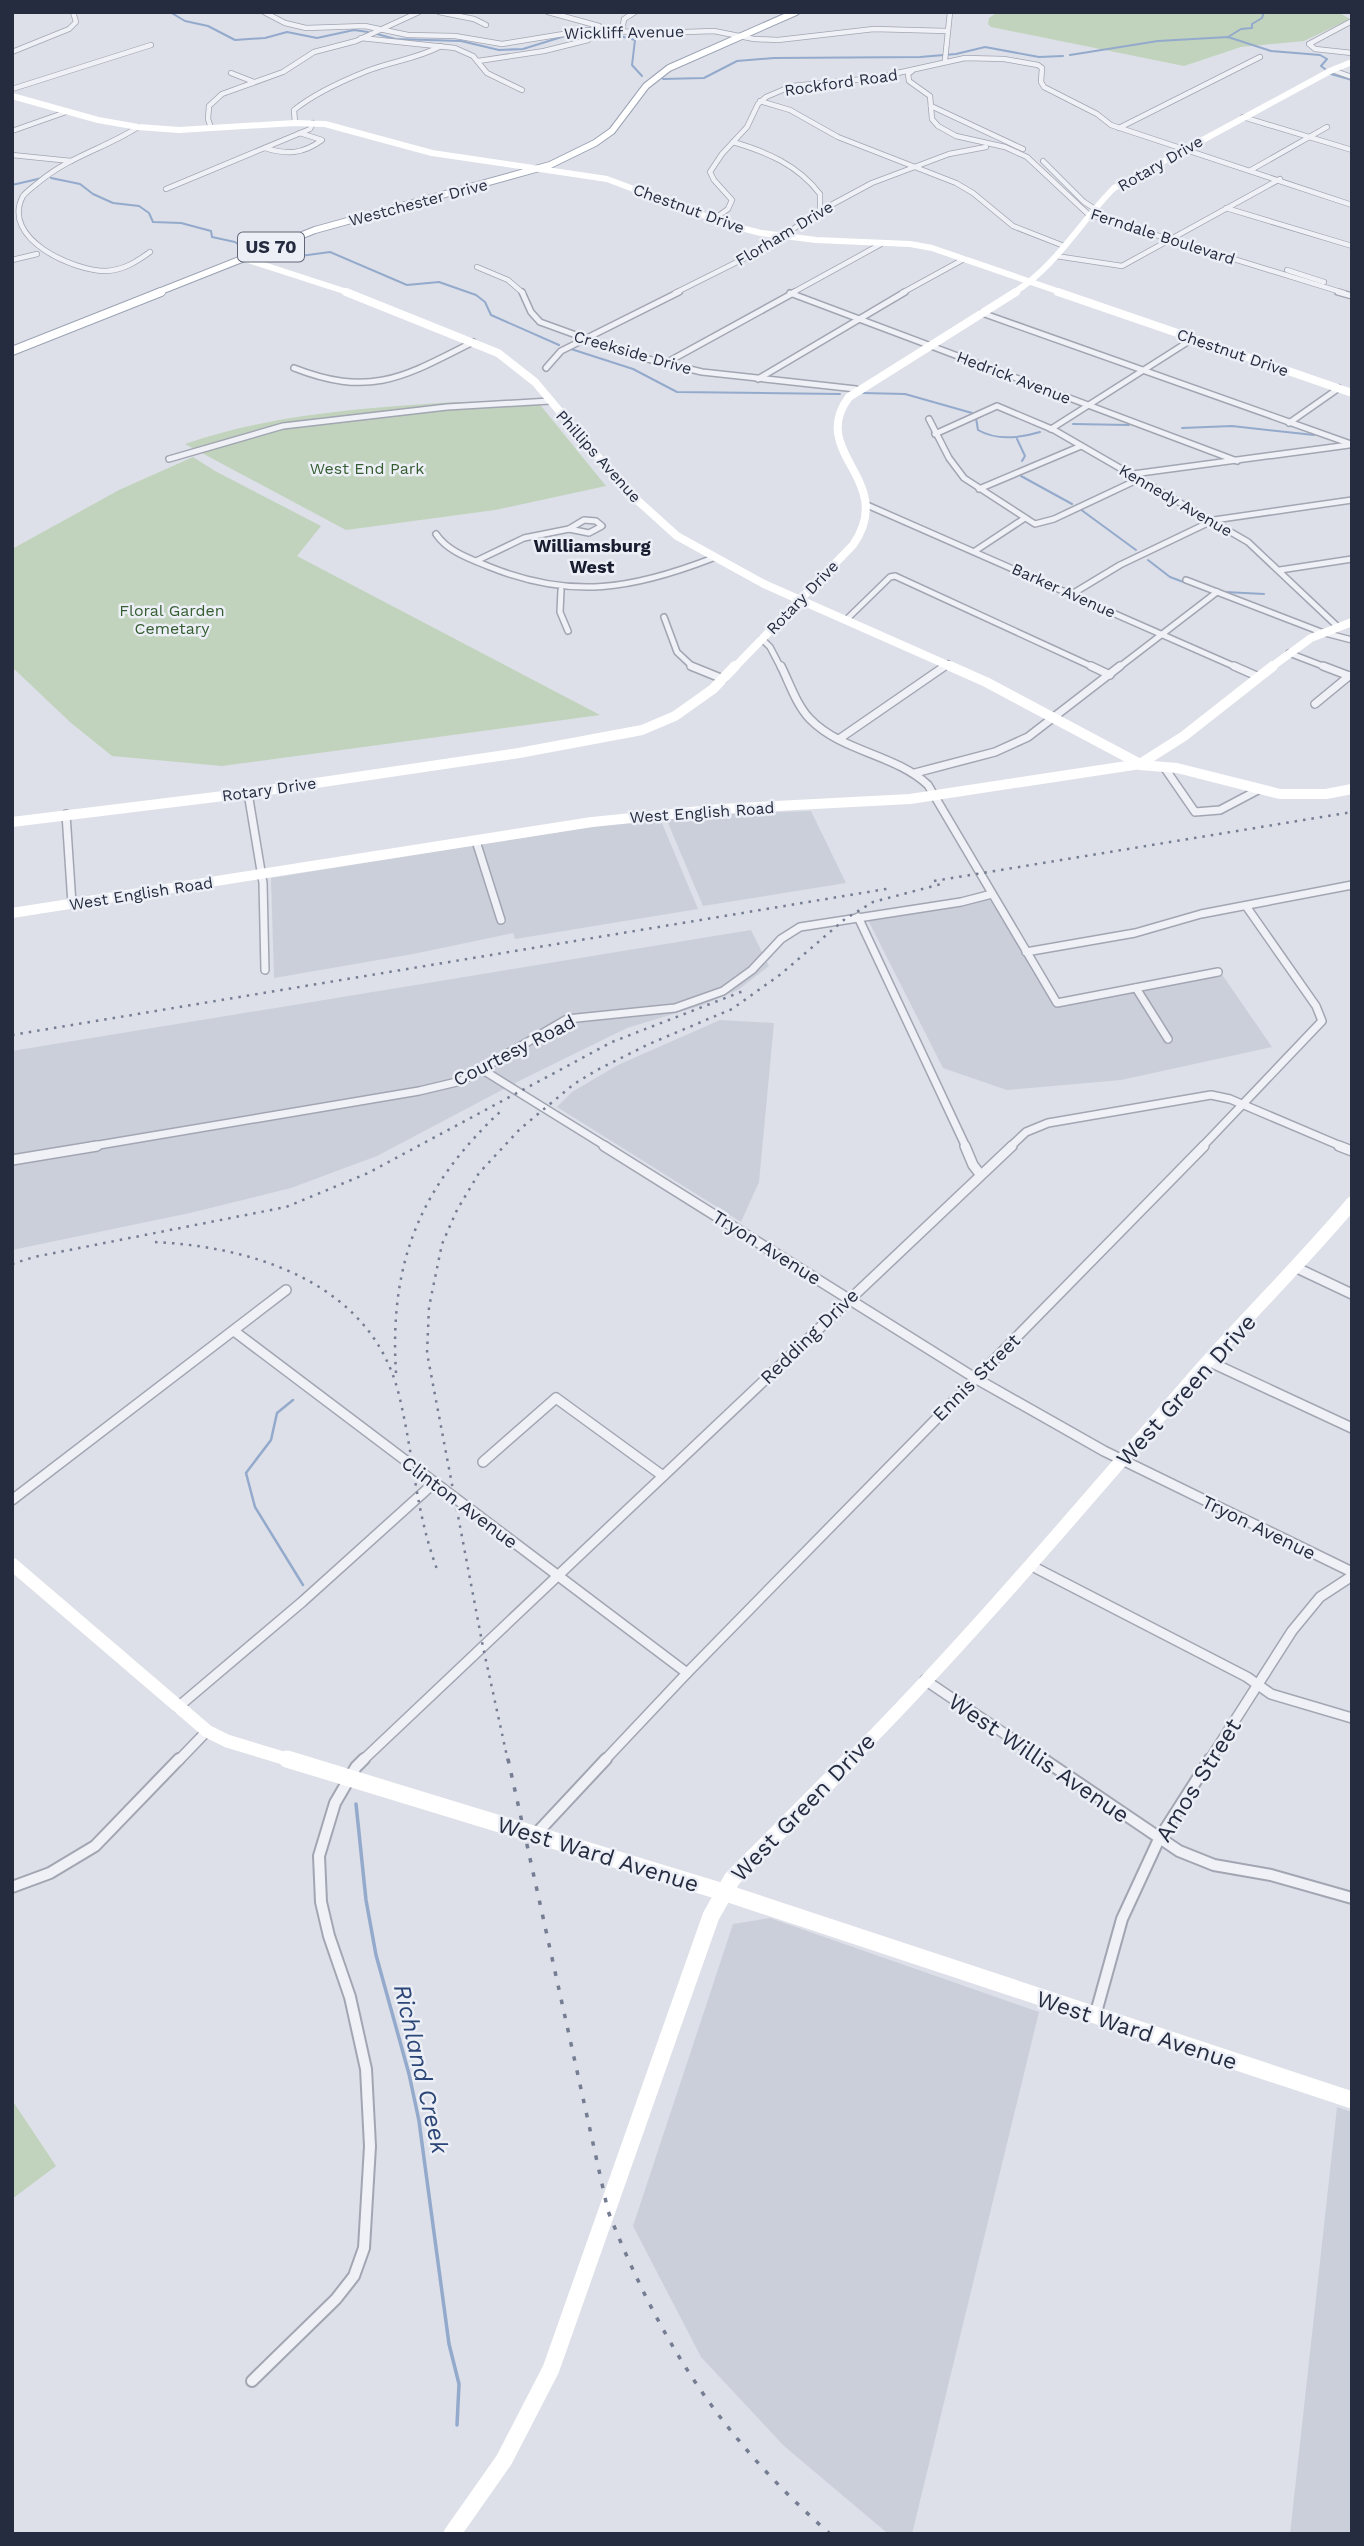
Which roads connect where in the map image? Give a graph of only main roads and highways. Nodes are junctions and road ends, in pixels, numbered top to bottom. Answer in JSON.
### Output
{"nodes":[{"id":1,"x":1140,"y":764,"type":"road end"},
{"id":2,"x":933,"y":796,"type":"road end"}],
"edges":[{"from":1,"to":2,"type":"main road","name":"West English Road"}]}
